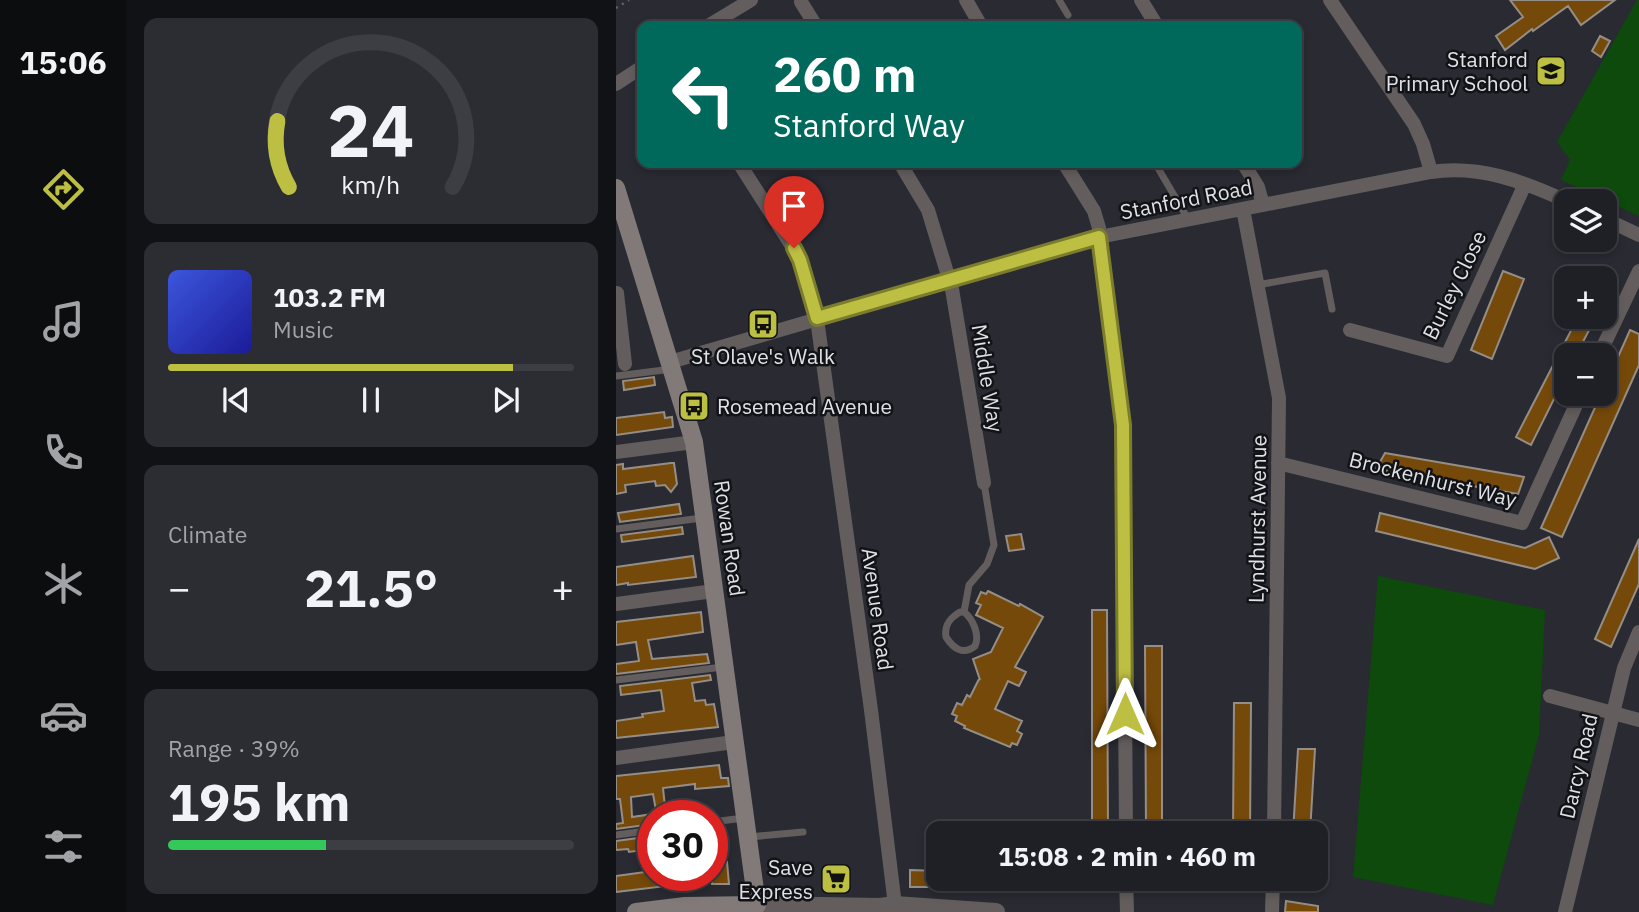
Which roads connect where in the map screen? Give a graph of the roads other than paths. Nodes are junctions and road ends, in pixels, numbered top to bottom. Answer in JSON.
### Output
{"nodes":[{"id":1,"x":751,"y":0,"type":"edge"},
{"id":2,"x":966,"y":0,"type":"edge"},
{"id":3,"x":1059,"y":0,"type":"edge"},
{"id":4,"x":1141,"y":0,"type":"edge"},
{"id":5,"x":1330,"y":0,"type":"edge"},
{"id":6,"x":801,"y":2,"type":"dead end"},
{"id":7,"x":1068,"y":15,"type":"dead end"},
{"id":8,"x":716,"y":21,"type":"edge"},
{"id":9,"x":813,"y":21,"type":"edge"},
{"id":10,"x":978,"y":21,"type":"edge"},
{"id":11,"x":1154,"y":21,"type":"edge"},
{"id":12,"x":637,"y":70,"type":"edge"},
{"id":13,"x":616,"y":84,"type":"edge"},
{"id":14,"x":742,"y":168,"type":"edge"},
{"id":15,"x":903,"y":168,"type":"edge"},
{"id":16,"x":1067,"y":168,"type":"edge"},
{"id":17,"x":1159,"y":168,"type":"edge"},
{"id":18,"x":1246,"y":168,"type":"edge"},
{"id":19,"x":1431,"y":172,"type":"junction"},
{"id":20,"x":1525,"y":184,"type":"junction"},
{"id":21,"x":616,"y":188,"type":"edge"},
{"id":22,"x":1554,"y":196,"type":"edge"},
{"id":23,"x":1263,"y":205,"type":"junction"},
{"id":24,"x":1242,"y":209,"type":"junction"},
{"id":25,"x":1189,"y":220,"type":"junction"},
{"id":26,"x":1617,"y":225,"type":"edge"},
{"id":27,"x":1639,"y":235,"type":"edge"},
{"id":28,"x":1099,"y":237,"type":"junction"},
{"id":29,"x":624,"y":239,"type":"edge"},
{"id":30,"x":1639,"y":271,"type":"edge"},
{"id":31,"x":949,"y":281,"type":"junction"},
{"id":32,"x":1256,"y":285,"type":"junction"},
{"id":33,"x":617,"y":293,"type":"edge"},
{"id":34,"x":1332,"y":309,"type":"dead end"},
{"id":35,"x":817,"y":318,"type":"junction"},
{"id":36,"x":617,"y":321,"type":"edge"},
{"id":37,"x":1350,"y":330,"type":"dead end"},
{"id":38,"x":1605,"y":343,"type":"edge"},
{"id":39,"x":671,"y":365,"type":"junction"},
{"id":40,"x":620,"y":370,"type":"edge"},
{"id":41,"x":1575,"y":406,"type":"edge"},
{"id":42,"x":694,"y":442,"type":"junction"},
{"id":43,"x":616,"y":452,"type":"edge"},
{"id":44,"x":1278,"y":463,"type":"junction"},
{"id":45,"x":984,"y":483,"type":"joint"},
{"id":46,"x":704,"y":518,"type":"junction"},
{"id":47,"x":616,"y":529,"type":"edge"},
{"id":48,"x":714,"y":591,"type":"junction"},
{"id":49,"x":616,"y":604,"type":"edge"},
{"id":50,"x":964,"y":611,"type":"junction"},
{"id":51,"x":1639,"y":632,"type":"edge"},
{"id":52,"x":724,"y":667,"type":"junction"},
{"id":53,"x":616,"y":680,"type":"edge"},
{"id":54,"x":1550,"y":696,"type":"dead end"},
{"id":55,"x":1612,"y":712,"type":"junction"},
{"id":56,"x":1639,"y":720,"type":"edge"},
{"id":57,"x":734,"y":742,"type":"junction"},
{"id":58,"x":616,"y":758,"type":"edge"},
{"id":59,"x":745,"y":818,"type":"junction"},
{"id":60,"x":728,"y":820,"type":"edge"},
{"id":61,"x":1126,"y":821,"type":"edge"},
{"id":62,"x":1273,"y":821,"type":"edge"},
{"id":63,"x":637,"y":832,"type":"edge"},
{"id":64,"x":803,"y":832,"type":"dead end"},
{"id":65,"x":616,"y":835,"type":"edge"},
{"id":66,"x":748,"y":837,"type":"junction"},
{"id":67,"x":1126,"y":891,"type":"edge"},
{"id":68,"x":1273,"y":891,"type":"edge"},
{"id":69,"x":895,"y":905,"type":"junction"},
{"id":70,"x":758,"y":908,"type":"edge"},
{"id":71,"x":636,"y":912,"type":"edge"},
{"id":72,"x":996,"y":912,"type":"edge"},
{"id":73,"x":1126,"y":912,"type":"edge"},
{"id":74,"x":1272,"y":912,"type":"edge"},
{"id":75,"x":1565,"y":912,"type":"edge"}],
"edges":[{"from":1,"to":8,"type":"street"},
{"from":2,"to":10,"type":"street"},
{"from":3,"to":7,"type":"lane"},
{"from":4,"to":11,"type":"street"},
{"from":5,"to":19,"type":"street"},
{"from":6,"to":9,"type":"street"},
{"from":12,"to":13,"type":"street"},
{"from":14,"to":35,"type":"street","name":"Avenue Road"},
{"from":15,"to":31,"type":"street","name":"Middle Way"},
{"from":16,"to":28,"type":"street"},
{"from":17,"to":25,"type":"lane"},
{"from":18,"to":23,"type":"street"},
{"from":19,"to":20,"type":"street","name":"Stanford Road"},
{"from":19,"to":23,"type":"street","name":"Stanford Road"},
{"from":20,"to":22,"type":"street","name":"Stanford Road"},
{"from":20,"to":37,"type":"street","name":"Burley Close"},
{"from":21,"to":29,"type":"main road","name":"Rowan Road"},
{"from":23,"to":24,"type":"street","name":"Stanford Road"},
{"from":24,"to":25,"type":"street","name":"Stanford Road"},
{"from":24,"to":32,"type":"street","name":"Lyndhurst Avenue"},
{"from":25,"to":28,"type":"street","name":"Stanford Road"},
{"from":26,"to":27,"type":"street"},
{"from":28,"to":31,"type":"street","name":"Stanford Road"},
{"from":28,"to":61,"type":"street"},
{"from":29,"to":39,"type":"main road","name":"Rowan Road"},
{"from":30,"to":38,"type":"street"},
{"from":31,"to":35,"type":"street","name":"Stanford Road"},
{"from":31,"to":45,"type":"street","name":"Middle Way"},
{"from":32,"to":34,"type":"lane"},
{"from":32,"to":44,"type":"street","name":"Lyndhurst Avenue"},
{"from":33,"to":36,"type":"street"},
{"from":35,"to":39,"type":"street","name":"Stanford Road"},
{"from":35,"to":69,"type":"street","name":"Avenue Road"},
{"from":36,"to":40,"type":"street"},
{"from":39,"to":40,"type":"lane"},
{"from":39,"to":42,"type":"main road","name":"Rowan Road"},
{"from":41,"to":44,"type":"street","name":"Brockenhurst Way"},
{"from":42,"to":43,"type":"street"},
{"from":42,"to":46,"type":"main road","name":"Rowan Road"},
{"from":44,"to":62,"type":"street","name":"Lyndhurst Avenue"},
{"from":45,"to":50,"type":"lane"},
{"from":46,"to":47,"type":"lane"},
{"from":46,"to":48,"type":"main road","name":"Rowan Road"},
{"from":48,"to":49,"type":"street"},
{"from":48,"to":52,"type":"main road","name":"Rowan Road"},
{"from":50,"to":50,"type":"lane"},
{"from":51,"to":55,"type":"street","name":"Darcy Road"},
{"from":52,"to":53,"type":"lane"},
{"from":52,"to":57,"type":"main road","name":"Rowan Road"},
{"from":54,"to":55,"type":"street"},
{"from":55,"to":56,"type":"street"},
{"from":55,"to":75,"type":"street","name":"Darcy Road"},
{"from":57,"to":58,"type":"street"},
{"from":57,"to":59,"type":"main road","name":"Rowan Road"},
{"from":59,"to":60,"type":"lane"},
{"from":59,"to":66,"type":"main road","name":"Rowan Road"},
{"from":63,"to":65,"type":"lane"},
{"from":64,"to":66,"type":"lane"},
{"from":66,"to":70,"type":"main road","name":"Rowan Road"},
{"from":67,"to":73,"type":"street"},
{"from":68,"to":74,"type":"street"},
{"from":69,"to":70,"type":"street"},
{"from":69,"to":72,"type":"street"},
{"from":70,"to":71,"type":"main road"}]}
